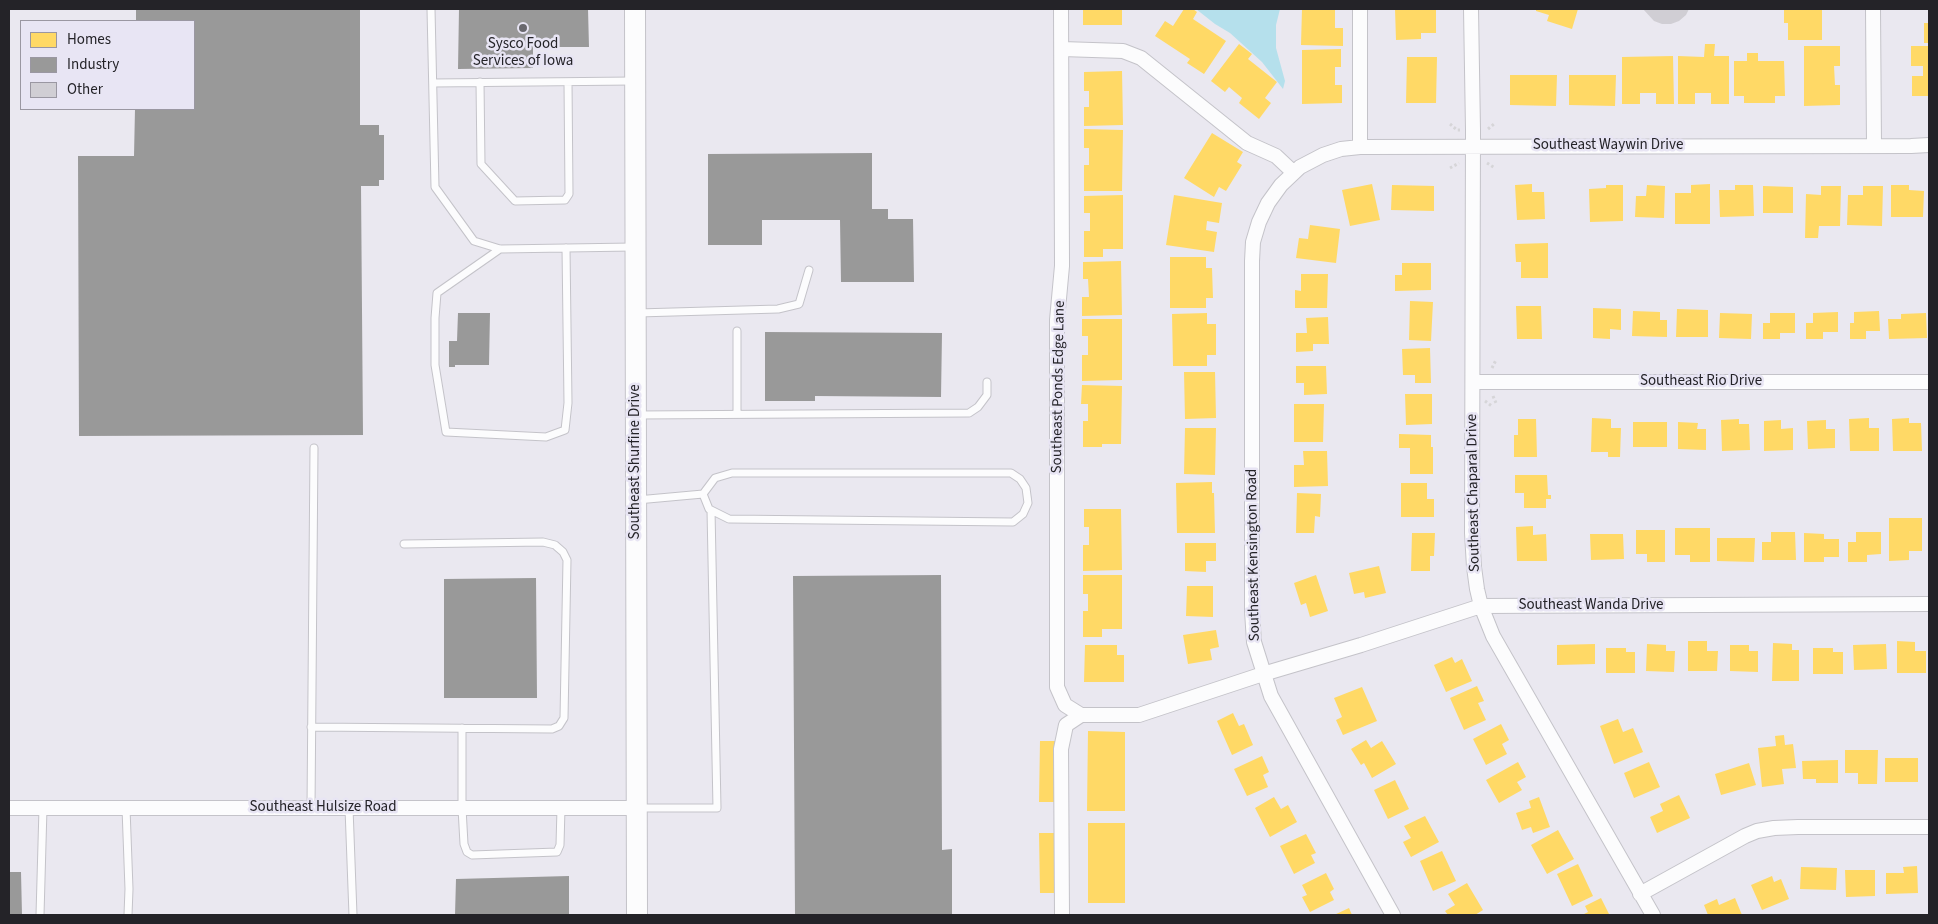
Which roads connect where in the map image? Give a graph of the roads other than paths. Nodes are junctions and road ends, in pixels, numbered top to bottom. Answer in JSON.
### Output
{"nodes":[{"id":1,"x":430,"y":9,"type":"edge"},
{"id":2,"x":635,"y":9,"type":"edge"},
{"id":3,"x":1061,"y":9,"type":"edge"},
{"id":4,"x":1360,"y":9,"type":"edge"},
{"id":5,"x":1472,"y":9,"type":"edge"},
{"id":6,"x":1873,"y":9,"type":"edge"},
{"id":7,"x":1062,"y":49,"type":"junction"},
{"id":8,"x":636,"y":81,"type":"junction"},
{"id":9,"x":480,"y":82,"type":"junction"},
{"id":10,"x":568,"y":82,"type":"junction"},
{"id":11,"x":433,"y":83,"type":"junction"},
{"id":12,"x":1929,"y":145,"type":"edge"},
{"id":13,"x":1360,"y":146,"type":"junction"},
{"id":14,"x":1473,"y":146,"type":"junction"},
{"id":15,"x":1874,"y":146,"type":"junction"},
{"id":16,"x":1293,"y":172,"type":"junction"},
{"id":17,"x":636,"y":247,"type":"junction"},
{"id":18,"x":500,"y":248,"type":"junction"},
{"id":19,"x":566,"y":248,"type":"junction"},
{"id":20,"x":809,"y":270,"type":"dead end"},
{"id":21,"x":636,"y":313,"type":"junction"},
{"id":22,"x":737,"y":331,"type":"dead end"},
{"id":23,"x":987,"y":382,"type":"dead end"},
{"id":24,"x":1472,"y":382,"type":"junction"},
{"id":25,"x":1929,"y":382,"type":"edge"},
{"id":26,"x":737,"y":414,"type":"junction"},
{"id":27,"x":636,"y":415,"type":"junction"},
{"id":28,"x":314,"y":448,"type":"dead end"},
{"id":29,"x":703,"y":494,"type":"junction"},
{"id":30,"x":636,"y":500,"type":"junction"},
{"id":31,"x":711,"y":510,"type":"junction"},
{"id":32,"x":404,"y":544,"type":"dead end"},
{"id":33,"x":1929,"y":604,"type":"edge"},
{"id":34,"x":1482,"y":606,"type":"junction"},
{"id":35,"x":1263,"y":674,"type":"junction"},
{"id":36,"x":1081,"y":715,"type":"junction"},
{"id":37,"x":311,"y":727,"type":"junction"},
{"id":38,"x":462,"y":728,"type":"junction"},
{"id":39,"x":9,"y":808,"type":"edge"},
{"id":40,"x":43,"y":808,"type":"junction"},
{"id":41,"x":126,"y":808,"type":"junction"},
{"id":42,"x":310,"y":808,"type":"junction"},
{"id":43,"x":350,"y":808,"type":"junction"},
{"id":44,"x":462,"y":808,"type":"junction"},
{"id":45,"x":561,"y":808,"type":"junction"},
{"id":46,"x":637,"y":808,"type":"junction"},
{"id":47,"x":1929,"y":827,"type":"edge"},
{"id":48,"x":1640,"y":894,"type":"junction"},
{"id":49,"x":40,"y":915,"type":"edge"},
{"id":50,"x":128,"y":915,"type":"edge"},
{"id":51,"x":353,"y":915,"type":"edge"},
{"id":52,"x":637,"y":915,"type":"edge"},
{"id":53,"x":1062,"y":915,"type":"edge"},
{"id":54,"x":1393,"y":915,"type":"edge"},
{"id":55,"x":1653,"y":915,"type":"edge"}],
"edges":[{"from":1,"to":11,"type":"lane"},
{"from":2,"to":8,"type":"street","name":"Southeast Shurfine Drive"},
{"from":3,"to":7,"type":"street","name":"Southeast Ponds Edge Lane"},
{"from":4,"to":13,"type":"street"},
{"from":5,"to":14,"type":"street","name":"Southeast Chaparal Drive"},
{"from":6,"to":15,"type":"street"},
{"from":7,"to":16,"type":"street"},
{"from":7,"to":36,"type":"street","name":"Southeast Ponds Edge Lane"},
{"from":8,"to":10,"type":"lane"},
{"from":8,"to":17,"type":"street","name":"Southeast Shurfine Drive"},
{"from":9,"to":10,"type":"lane"},
{"from":9,"to":10,"type":"lane"},
{"from":9,"to":11,"type":"lane"},
{"from":11,"to":18,"type":"lane"},
{"from":12,"to":15,"type":"street","name":"Southeast Waywin Drive"},
{"from":13,"to":14,"type":"street","name":"Southeast Waywin Drive"},
{"from":13,"to":16,"type":"street","name":"Southeast Waywin Drive"},
{"from":14,"to":15,"type":"street","name":"Southeast Waywin Drive"},
{"from":14,"to":24,"type":"street","name":"Southeast Chaparal Drive"},
{"from":16,"to":35,"type":"street","name":"Southeast Kensington Road"},
{"from":17,"to":19,"type":"lane"},
{"from":17,"to":21,"type":"street","name":"Southeast Shurfine Drive"},
{"from":18,"to":19,"type":"lane"},
{"from":18,"to":19,"type":"lane"},
{"from":20,"to":21,"type":"lane"},
{"from":21,"to":27,"type":"street","name":"Southeast Shurfine Drive"},
{"from":22,"to":26,"type":"lane"},
{"from":23,"to":26,"type":"lane"},
{"from":24,"to":25,"type":"street","name":"Southeast Rio Drive"},
{"from":24,"to":34,"type":"street","name":"Southeast Chaparal Drive"},
{"from":26,"to":27,"type":"lane"},
{"from":27,"to":30,"type":"street","name":"Southeast Shurfine Drive"},
{"from":28,"to":37,"type":"lane"},
{"from":29,"to":30,"type":"lane"},
{"from":29,"to":31,"type":"lane"},
{"from":29,"to":31,"type":"lane"},
{"from":30,"to":46,"type":"street","name":"Southeast Shurfine Drive"},
{"from":31,"to":46,"type":"lane"},
{"from":32,"to":38,"type":"lane"},
{"from":33,"to":34,"type":"street","name":"Southeast Wanda Drive"},
{"from":34,"to":35,"type":"street","name":"Southeast Wanda Drive"},
{"from":34,"to":48,"type":"street","name":"Southeast Chaparal Drive"},
{"from":35,"to":36,"type":"street"},
{"from":35,"to":54,"type":"street","name":"Southeast Kensington Road"},
{"from":36,"to":53,"type":"street"},
{"from":37,"to":38,"type":"lane"},
{"from":37,"to":42,"type":"lane"},
{"from":38,"to":44,"type":"lane"},
{"from":39,"to":40,"type":"street","name":"Southeast Hulsize Road"},
{"from":40,"to":41,"type":"street","name":"Southeast Hulsize Road"},
{"from":40,"to":49,"type":"lane"},
{"from":41,"to":42,"type":"street","name":"Southeast Hulsize Road"},
{"from":41,"to":50,"type":"lane"},
{"from":42,"to":43,"type":"street","name":"Southeast Hulsize Road"},
{"from":43,"to":44,"type":"street","name":"Southeast Hulsize Road"},
{"from":43,"to":51,"type":"lane"},
{"from":44,"to":45,"type":"street","name":"Southeast Hulsize Road"},
{"from":44,"to":45,"type":"lane"},
{"from":45,"to":46,"type":"street","name":"Southeast Hulsize Road"},
{"from":46,"to":52,"type":"street","name":"Southeast Shurfine Drive"},
{"from":47,"to":48,"type":"street"},
{"from":48,"to":55,"type":"street","name":"Southeast Chaparal Drive"}]}
